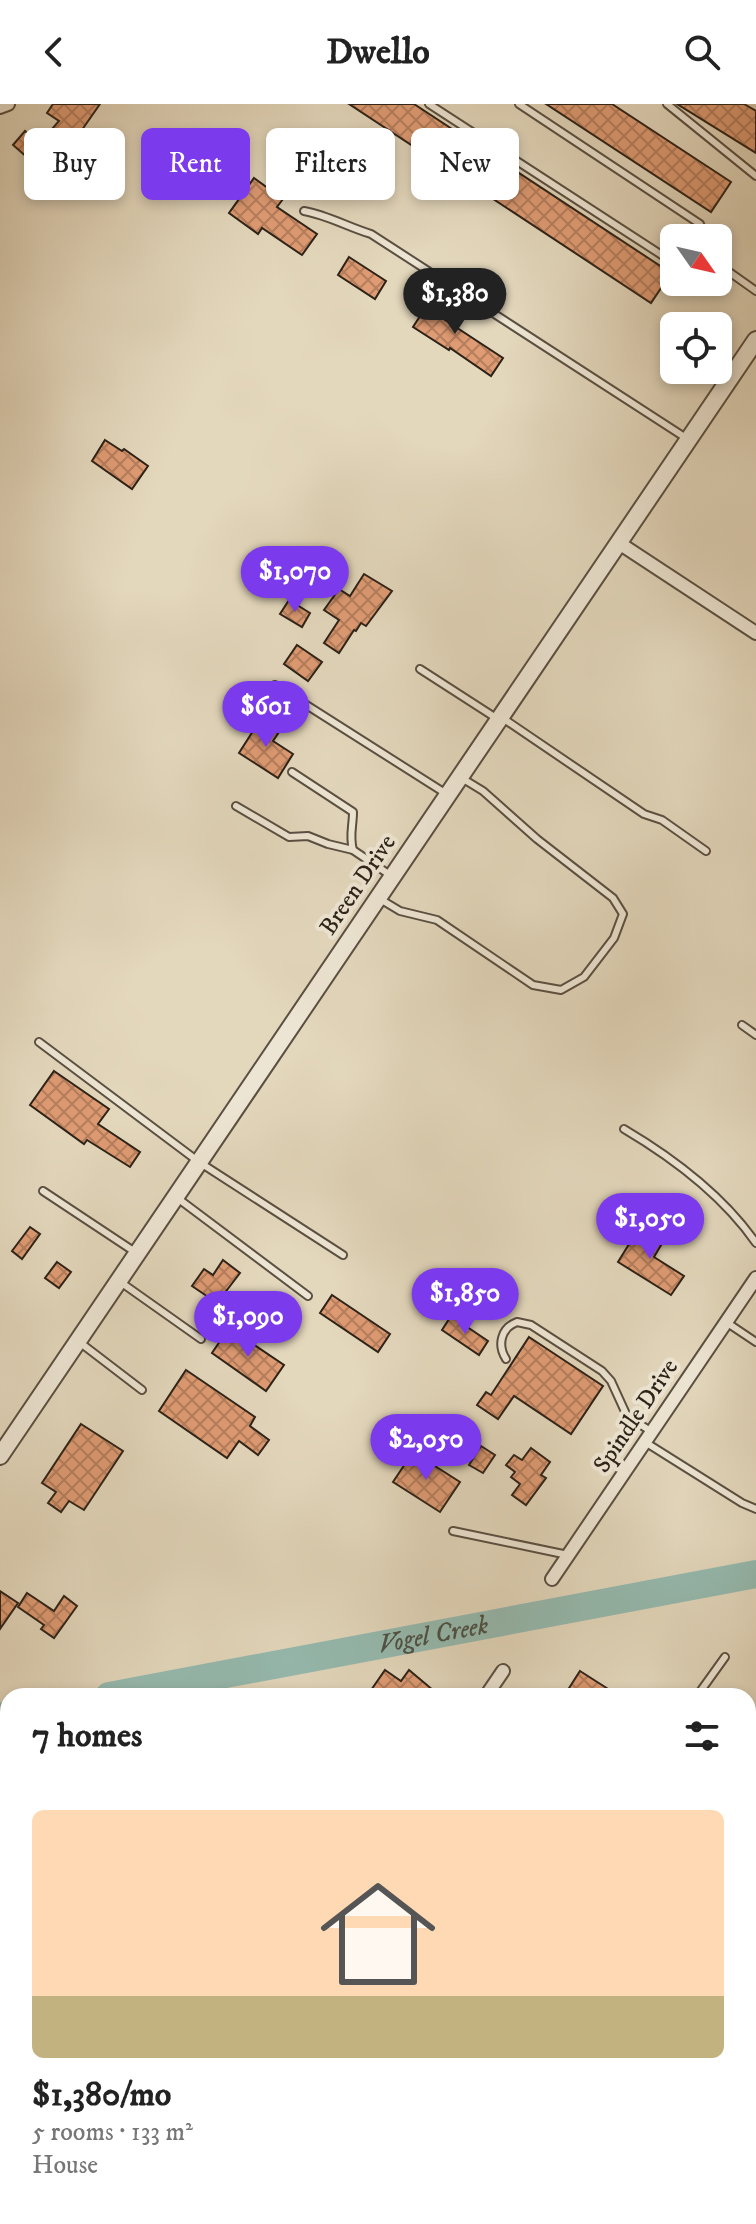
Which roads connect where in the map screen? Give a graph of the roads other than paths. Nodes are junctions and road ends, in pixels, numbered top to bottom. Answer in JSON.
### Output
{"nodes":[{"id":1,"x":8,"y":104,"type":"edge"},
{"id":2,"x":429,"y":104,"type":"edge"},
{"id":3,"x":519,"y":104,"type":"edge"},
{"id":4,"x":667,"y":104,"type":"edge"},
{"id":5,"x":0,"y":107,"type":"edge"},
{"id":6,"x":756,"y":176,"type":"edge"},
{"id":7,"x":304,"y":211,"type":"dead end"},
{"id":8,"x":700,"y":224,"type":"edge"},
{"id":9,"x":660,"y":254,"type":"edge"},
{"id":10,"x":732,"y":274,"type":"edge"},
{"id":11,"x":756,"y":291,"type":"edge"},
{"id":12,"x":756,"y":340,"type":"edge"},
{"id":13,"x":689,"y":440,"type":"junction"},
{"id":14,"x":619,"y":543,"type":"junction"},
{"id":15,"x":756,"y":633,"type":"edge"},
{"id":16,"x":420,"y":669,"type":"dead end"},
{"id":17,"x":275,"y":685,"type":"dead end"},
{"id":18,"x":500,"y":718,"type":"junction"},
{"id":19,"x":292,"y":772,"type":"dead end"},
{"id":20,"x":460,"y":777,"type":"junction"},
{"id":21,"x":448,"y":795,"type":"junction"},
{"id":22,"x":236,"y":806,"type":"dead end"},
{"id":23,"x":353,"y":850,"type":"junction"},
{"id":24,"x":706,"y":851,"type":"dead end"},
{"id":25,"x":393,"y":877,"type":"junction"},
{"id":26,"x":378,"y":898,"type":"junction"},
{"id":27,"x":742,"y":1025,"type":"dead end"},
{"id":28,"x":756,"y":1035,"type":"edge"},
{"id":29,"x":39,"y":1042,"type":"dead end"},
{"id":30,"x":624,"y":1129,"type":"dead end"},
{"id":31,"x":199,"y":1162,"type":"junction"},
{"id":32,"x":43,"y":1191,"type":"dead end"},
{"id":33,"x":176,"y":1197,"type":"junction"},
{"id":34,"x":756,"y":1243,"type":"edge"},
{"id":35,"x":138,"y":1253,"type":"junction"},
{"id":36,"x":343,"y":1255,"type":"dead end"},
{"id":37,"x":756,"y":1278,"type":"edge"},
{"id":38,"x":119,"y":1281,"type":"junction"},
{"id":39,"x":308,"y":1296,"type":"dead end"},
{"id":40,"x":726,"y":1322,"type":"junction"},
{"id":41,"x":201,"y":1339,"type":"dead end"},
{"id":42,"x":78,"y":1341,"type":"junction"},
{"id":43,"x":756,"y":1342,"type":"edge"},
{"id":44,"x":506,"y":1359,"type":"dead end"},
{"id":45,"x":142,"y":1390,"type":"dead end"},
{"id":46,"x":6,"y":1436,"type":"edge"},
{"id":47,"x":648,"y":1437,"type":"junction"},
{"id":48,"x":0,"y":1456,"type":"edge"},
{"id":49,"x":756,"y":1509,"type":"edge"},
{"id":50,"x":453,"y":1531,"type":"dead end"},
{"id":51,"x":568,"y":1555,"type":"junction"},
{"id":52,"x":552,"y":1579,"type":"dead end"},
{"id":53,"x":725,"y":1657,"type":"dead end"},
{"id":54,"x":503,"y":1671,"type":"dead end"},
{"id":55,"x":491,"y":1688,"type":"edge"},
{"id":56,"x":703,"y":1688,"type":"edge"}],
"edges":[{"from":1,"to":5,"type":"street"},
{"from":2,"to":9,"type":"lane"},
{"from":3,"to":8,"type":"lane"},
{"from":4,"to":6,"type":"lane"},
{"from":7,"to":13,"type":"lane"},
{"from":10,"to":11,"type":"lane"},
{"from":12,"to":13,"type":"street","name":"Breen Drive"},
{"from":13,"to":14,"type":"street","name":"Breen Drive"},
{"from":14,"to":15,"type":"street"},
{"from":14,"to":18,"type":"street","name":"Breen Drive"},
{"from":16,"to":18,"type":"lane"},
{"from":17,"to":21,"type":"lane"},
{"from":18,"to":20,"type":"street","name":"Breen Drive"},
{"from":18,"to":24,"type":"lane"},
{"from":19,"to":23,"type":"lane"},
{"from":20,"to":21,"type":"street","name":"Breen Drive"},
{"from":20,"to":26,"type":"lane"},
{"from":21,"to":25,"type":"street","name":"Breen Drive"},
{"from":22,"to":23,"type":"lane"},
{"from":23,"to":25,"type":"lane"},
{"from":25,"to":26,"type":"street","name":"Breen Drive"},
{"from":26,"to":31,"type":"street","name":"Breen Drive"},
{"from":27,"to":28,"type":"lane"},
{"from":29,"to":31,"type":"lane"},
{"from":30,"to":34,"type":"lane"},
{"from":31,"to":33,"type":"street","name":"Breen Drive"},
{"from":31,"to":36,"type":"lane"},
{"from":32,"to":35,"type":"lane"},
{"from":33,"to":35,"type":"street","name":"Breen Drive"},
{"from":33,"to":39,"type":"lane"},
{"from":35,"to":38,"type":"street","name":"Breen Drive"},
{"from":37,"to":40,"type":"street","name":"Spindle Drive"},
{"from":38,"to":41,"type":"lane"},
{"from":38,"to":42,"type":"street","name":"Breen Drive"},
{"from":40,"to":43,"type":"lane"},
{"from":40,"to":47,"type":"street","name":"Spindle Drive"},
{"from":42,"to":45,"type":"lane"},
{"from":42,"to":46,"type":"street","name":"Breen Drive"},
{"from":44,"to":47,"type":"lane"},
{"from":46,"to":48,"type":"street","name":"Breen Drive"},
{"from":47,"to":49,"type":"lane"},
{"from":47,"to":51,"type":"street","name":"Spindle Drive"},
{"from":50,"to":51,"type":"lane"},
{"from":51,"to":52,"type":"street","name":"Spindle Drive"},
{"from":53,"to":56,"type":"lane"},
{"from":54,"to":55,"type":"street"}]}
